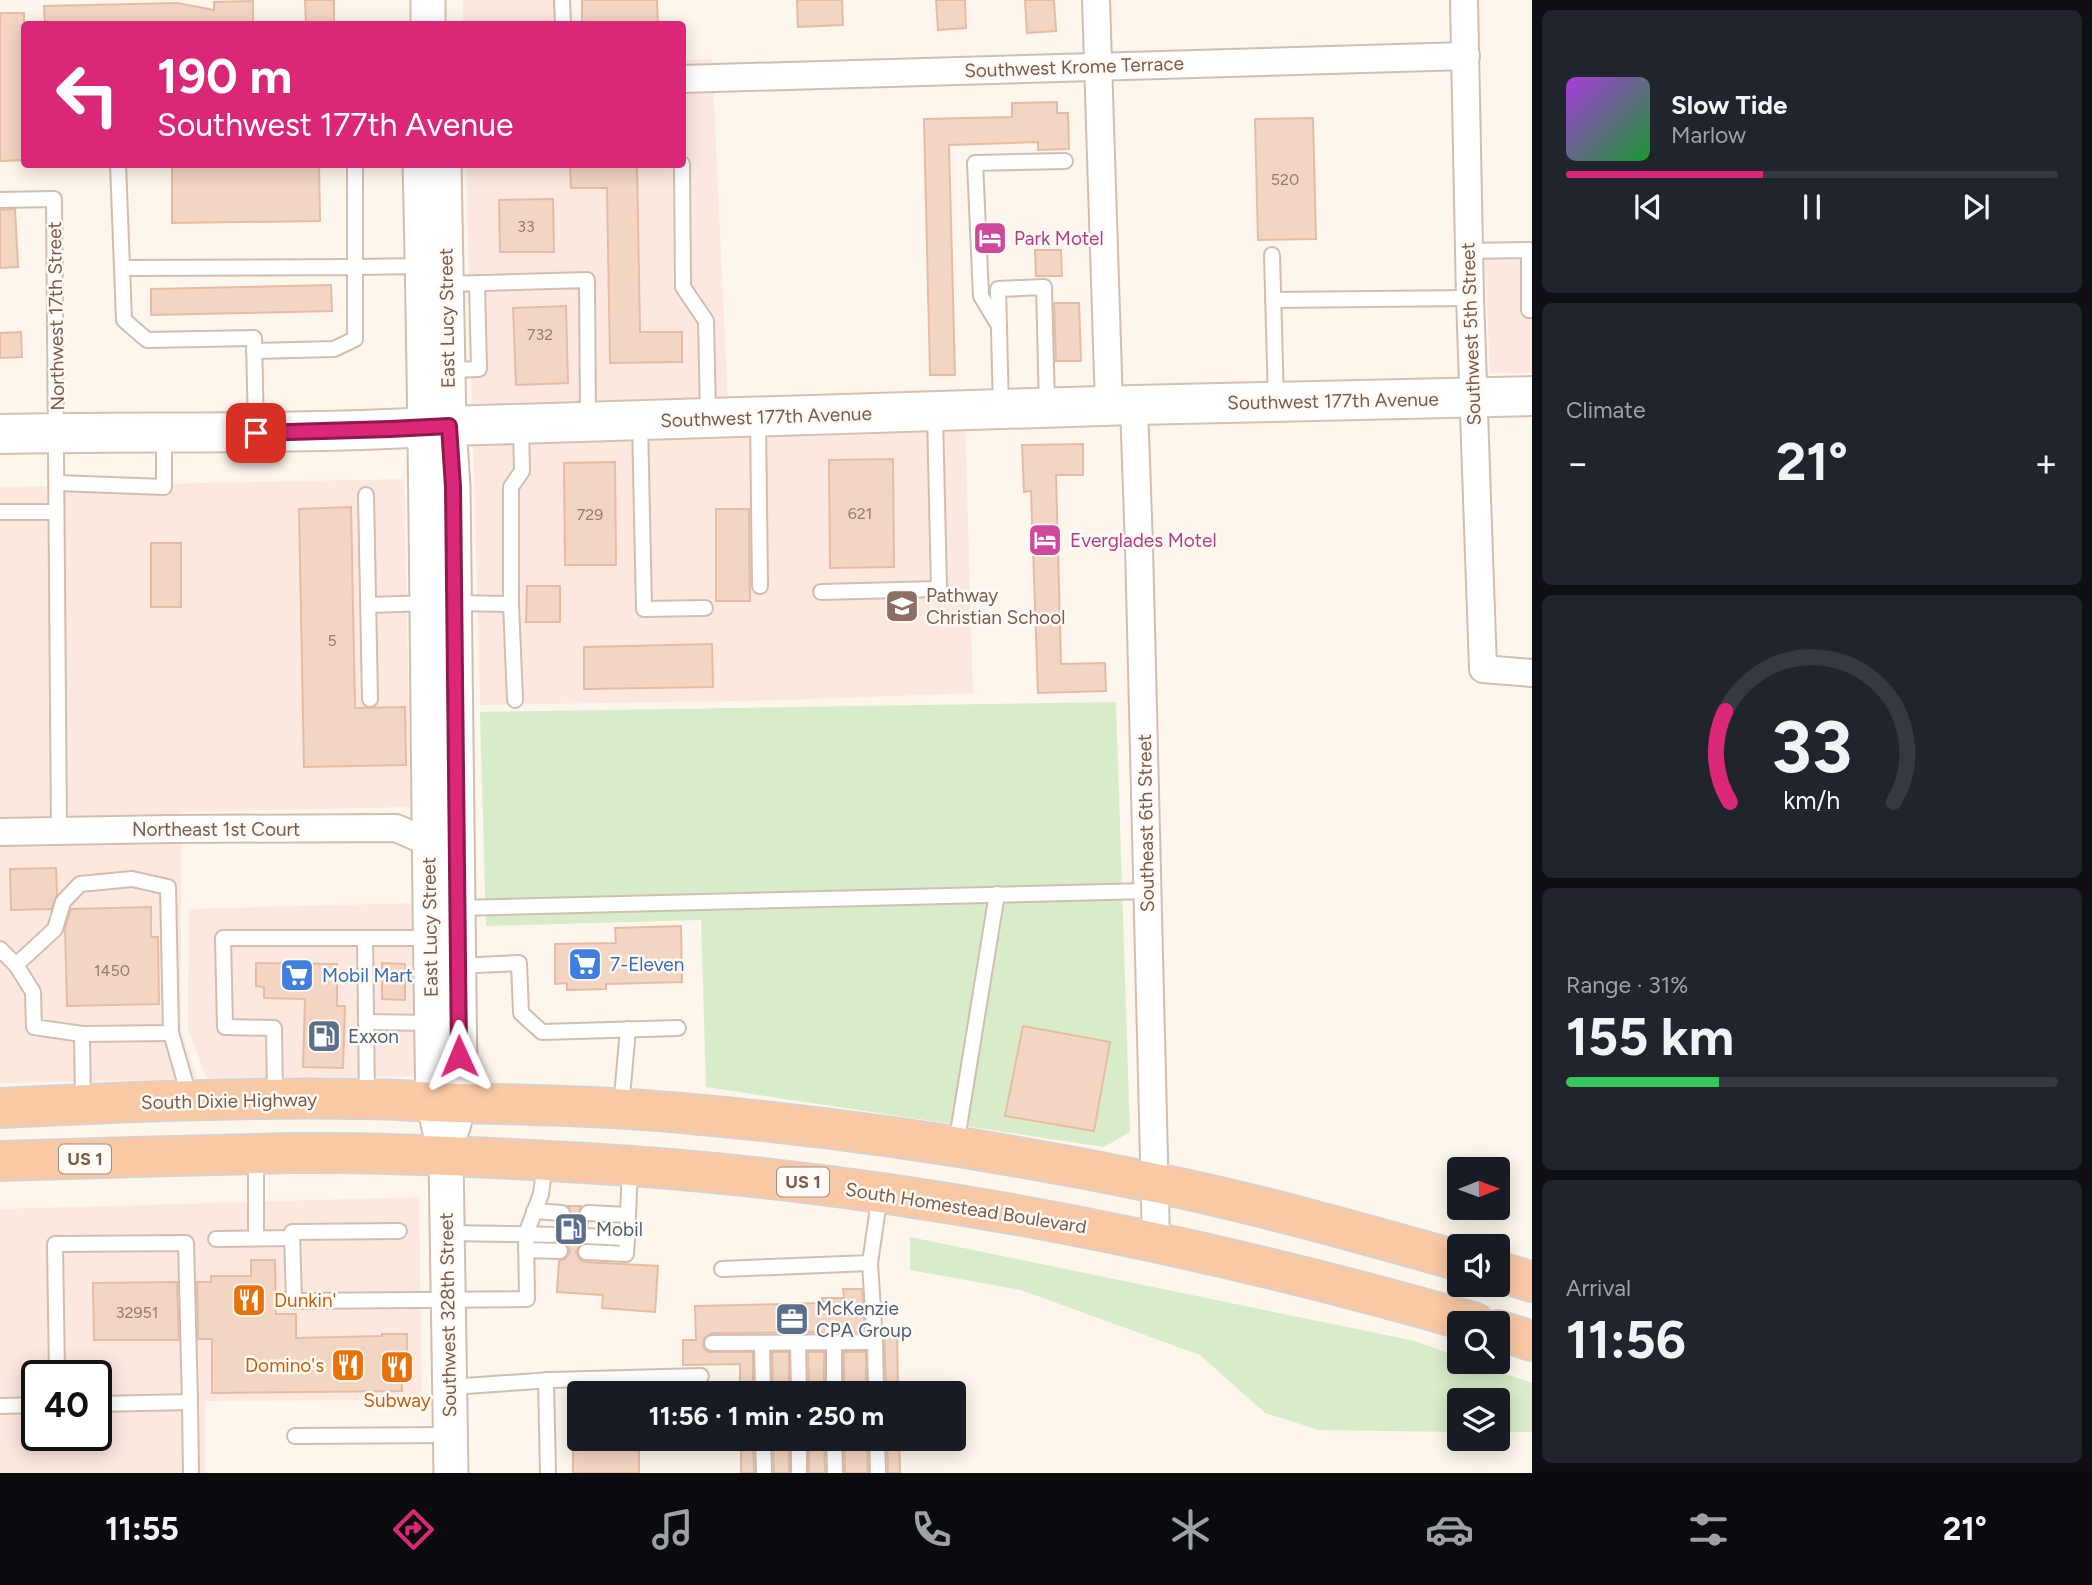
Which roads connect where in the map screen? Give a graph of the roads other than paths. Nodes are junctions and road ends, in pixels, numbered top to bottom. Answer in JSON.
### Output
{"nodes":[{"id":1,"x":428,"y":0,"type":"edge"},
{"id":2,"x":562,"y":0,"type":"edge"},
{"id":3,"x":1096,"y":0,"type":"edge"},
{"id":4,"x":1464,"y":0,"type":"edge"},
{"id":5,"x":428,"y":21,"type":"edge"},
{"id":6,"x":563,"y":21,"type":"edge"},
{"id":7,"x":1466,"y":57,"type":"junction"},
{"id":8,"x":1097,"y":67,"type":"junction"},
{"id":9,"x":686,"y":79,"type":"edge"},
{"id":10,"x":1065,"y":161,"type":"dead end"},
{"id":11,"x":118,"y":168,"type":"edge"},
{"id":12,"x":355,"y":168,"type":"edge"},
{"id":13,"x":421,"y":168,"type":"edge"},
{"id":14,"x":444,"y":168,"type":"edge"},
{"id":15,"x":682,"y":168,"type":"edge"},
{"id":16,"x":0,"y":200,"type":"edge"},
{"id":17,"x":1468,"y":251,"type":"junction"},
{"id":18,"x":1272,"y":255,"type":"dead end"},
{"id":19,"x":355,"y":267,"type":"junction"},
{"id":20,"x":122,"y":268,"type":"junction"},
{"id":21,"x":449,"y":278,"type":"junction"},
{"id":22,"x":1470,"y":298,"type":"junction"},
{"id":23,"x":1273,"y":300,"type":"junction"},
{"id":24,"x":1532,"y":310,"type":"edge"},
{"id":25,"x":999,"y":327,"type":"junction"},
{"id":26,"x":254,"y":351,"type":"junction"},
{"id":27,"x":1532,"y":396,"type":"edge"},
{"id":28,"x":1473,"y":398,"type":"junction"},
{"id":29,"x":1276,"y":402,"type":"junction"},
{"id":30,"x":1121,"y":405,"type":"junction"},
{"id":31,"x":1047,"y":408,"type":"junction"},
{"id":32,"x":1001,"y":410,"type":"junction"},
{"id":33,"x":935,"y":412,"type":"junction"},
{"id":34,"x":758,"y":417,"type":"junction"},
{"id":35,"x":708,"y":418,"type":"junction"},
{"id":36,"x":640,"y":420,"type":"junction"},
{"id":37,"x":588,"y":422,"type":"junction"},
{"id":38,"x":521,"y":424,"type":"junction"},
{"id":39,"x":437,"y":426,"type":"junction"},
{"id":40,"x":57,"y":433,"type":"junction"},
{"id":41,"x":164,"y":433,"type":"junction"},
{"id":42,"x":256,"y":433,"type":"junction"},
{"id":43,"x":0,"y":434,"type":"edge"},
{"id":44,"x":57,"y":483,"type":"junction"},
{"id":45,"x":366,"y":495,"type":"dead end"},
{"id":46,"x":0,"y":512,"type":"edge"},
{"id":47,"x":56,"y":513,"type":"junction"},
{"id":48,"x":760,"y":586,"type":"dead end"},
{"id":49,"x":821,"y":592,"type":"dead end"},
{"id":50,"x":440,"y":603,"type":"junction"},
{"id":51,"x":512,"y":604,"type":"junction"},
{"id":52,"x":369,"y":605,"type":"junction"},
{"id":53,"x":705,"y":608,"type":"dead end"},
{"id":54,"x":1532,"y":673,"type":"edge"},
{"id":55,"x":370,"y":699,"type":"dead end"},
{"id":56,"x":515,"y":700,"type":"dead end"},
{"id":57,"x":438,"y":823,"type":"junction"},
{"id":58,"x":59,"y":831,"type":"junction"},
{"id":59,"x":0,"y":832,"type":"edge"},
{"id":60,"x":1148,"y":891,"type":"junction"},
{"id":61,"x":997,"y":894,"type":"junction"},
{"id":62,"x":457,"y":908,"type":"junction"},
{"id":63,"x":365,"y":938,"type":"junction"},
{"id":64,"x":0,"y":949,"type":"edge"},
{"id":65,"x":440,"y":957,"type":"junction"},
{"id":66,"x":16,"y":965,"type":"junction"},
{"id":67,"x":366,"y":1022,"type":"junction"},
{"id":68,"x":432,"y":1023,"type":"junction"},
{"id":69,"x":678,"y":1028,"type":"dead end"},
{"id":70,"x":628,"y":1030,"type":"junction"},
{"id":71,"x":171,"y":1033,"type":"junction"},
{"id":72,"x":82,"y":1034,"type":"junction"},
{"id":73,"x":367,"y":1099,"type":"junction"},
{"id":74,"x":275,"y":1100,"type":"junction"},
{"id":75,"x":191,"y":1102,"type":"junction"},
{"id":76,"x":446,"y":1102,"type":"junction"},
{"id":77,"x":83,"y":1104,"type":"junction"},
{"id":78,"x":0,"y":1108,"type":"edge"},
{"id":79,"x":621,"y":1108,"type":"junction"},
{"id":80,"x":956,"y":1147,"type":"junction"},
{"id":81,"x":256,"y":1154,"type":"junction"},
{"id":82,"x":446,"y":1157,"type":"junction"},
{"id":83,"x":0,"y":1161,"type":"edge"},
{"id":84,"x":546,"y":1161,"type":"junction"},
{"id":85,"x":630,"y":1166,"type":"junction"},
{"id":86,"x":1154,"y":1183,"type":"junction"},
{"id":87,"x":880,"y":1193,"type":"junction"},
{"id":88,"x":534,"y":1211,"type":"junction"},
{"id":89,"x":562,"y":1213,"type":"dead end"},
{"id":90,"x":588,"y":1213,"type":"dead end"},
{"id":91,"x":628,"y":1215,"type":"junction"},
{"id":92,"x":399,"y":1231,"type":"dead end"},
{"id":93,"x":447,"y":1233,"type":"junction"},
{"id":94,"x":526,"y":1234,"type":"junction"},
{"id":95,"x":561,"y":1235,"type":"dead end"},
{"id":96,"x":586,"y":1236,"type":"dead end"},
{"id":97,"x":256,"y":1238,"type":"junction"},
{"id":98,"x":292,"y":1238,"type":"junction"},
{"id":99,"x":627,"y":1238,"type":"junction"},
{"id":100,"x":216,"y":1239,"type":"dead end"},
{"id":101,"x":1156,"y":1241,"type":"junction"},
{"id":102,"x":526,"y":1250,"type":"junction"},
{"id":103,"x":560,"y":1251,"type":"dead end"},
{"id":104,"x":586,"y":1252,"type":"dead end"},
{"id":105,"x":1447,"y":1257,"type":"edge"},
{"id":106,"x":870,"y":1264,"type":"junction"},
{"id":107,"x":722,"y":1269,"type":"dead end"},
{"id":108,"x":1510,"y":1275,"type":"edge"},
{"id":109,"x":1532,"y":1282,"type":"edge"},
{"id":110,"x":448,"y":1300,"type":"junction"},
{"id":111,"x":1447,"y":1315,"type":"edge"},
{"id":112,"x":1510,"y":1334,"type":"edge"},
{"id":113,"x":1532,"y":1341,"type":"edge"},
{"id":114,"x":798,"y":1342,"type":"junction"},
{"id":115,"x":834,"y":1342,"type":"junction"},
{"id":116,"x":876,"y":1342,"type":"junction"},
{"id":117,"x":712,"y":1343,"type":"dead end"},
{"id":118,"x":762,"y":1343,"type":"junction"},
{"id":119,"x":58,"y":1360,"type":"edge"},
{"id":120,"x":701,"y":1376,"type":"dead end"},
{"id":121,"x":546,"y":1380,"type":"junction"},
{"id":122,"x":763,"y":1381,"type":"edge"},
{"id":123,"x":799,"y":1381,"type":"edge"},
{"id":124,"x":834,"y":1381,"type":"edge"},
{"id":125,"x":876,"y":1381,"type":"edge"},
{"id":126,"x":450,"y":1387,"type":"junction"},
{"id":127,"x":190,"y":1402,"type":"junction"},
{"id":128,"x":112,"y":1404,"type":"edge"},
{"id":129,"x":21,"y":1405,"type":"edge"},
{"id":130,"x":0,"y":1406,"type":"edge"},
{"id":131,"x":450,"y":1435,"type":"junction"},
{"id":132,"x":295,"y":1436,"type":"dead end"},
{"id":133,"x":763,"y":1451,"type":"edge"},
{"id":134,"x":799,"y":1451,"type":"edge"},
{"id":135,"x":834,"y":1451,"type":"edge"},
{"id":136,"x":877,"y":1451,"type":"edge"},
{"id":137,"x":191,"y":1473,"type":"edge"},
{"id":138,"x":450,"y":1473,"type":"edge"},
{"id":139,"x":548,"y":1473,"type":"edge"},
{"id":140,"x":764,"y":1473,"type":"edge"},
{"id":141,"x":799,"y":1473,"type":"edge"},
{"id":142,"x":835,"y":1473,"type":"edge"},
{"id":143,"x":878,"y":1473,"type":"edge"}],
"edges":[{"from":1,"to":5,"type":"street"},
{"from":2,"to":6,"type":"lane"},
{"from":3,"to":8,"type":"street","name":"Southeast 6th Street"},
{"from":4,"to":7,"type":"street","name":"Southwest 5th Street"},
{"from":7,"to":8,"type":"street","name":"Southwest Krome Terrace"},
{"from":7,"to":17,"type":"street","name":"Southwest 5th Street"},
{"from":8,"to":9,"type":"street","name":"Southwest Krome Terrace"},
{"from":8,"to":30,"type":"street","name":"Southeast 6th Street"},
{"from":10,"to":25,"type":"lane"},
{"from":11,"to":20,"type":"lane"},
{"from":12,"to":19,"type":"lane"},
{"from":13,"to":21,"type":"street","name":"East Lucy Street"},
{"from":14,"to":21,"type":"street","name":"East Lucy Street"},
{"from":15,"to":35,"type":"lane"},
{"from":16,"to":40,"type":"lane","name":"Northwest 17th Street"},
{"from":17,"to":22,"type":"street","name":"Southwest 5th Street"},
{"from":17,"to":24,"type":"lane"},
{"from":18,"to":23,"type":"lane"},
{"from":19,"to":20,"type":"lane"},
{"from":19,"to":21,"type":"lane"},
{"from":19,"to":26,"type":"lane"},
{"from":20,"to":26,"type":"lane"},
{"from":21,"to":37,"type":"lane"},
{"from":21,"to":39,"type":"street","name":"East Lucy Street"},
{"from":21,"to":39,"type":"street","name":"East Lucy Street"},
{"from":22,"to":23,"type":"lane"},
{"from":22,"to":28,"type":"street","name":"Southwest 5th Street"},
{"from":23,"to":29,"type":"lane"},
{"from":25,"to":31,"type":"lane"},
{"from":25,"to":32,"type":"lane"},
{"from":26,"to":42,"type":"lane"},
{"from":27,"to":28,"type":"main road","name":"Southwest 177th Avenue"},
{"from":28,"to":29,"type":"main road","name":"Southwest 177th Avenue"},
{"from":28,"to":54,"type":"street","name":"Southwest 5th Street"},
{"from":29,"to":30,"type":"main road","name":"Southwest 177th Avenue"},
{"from":30,"to":31,"type":"main road","name":"Southwest 177th Avenue"},
{"from":30,"to":60,"type":"street","name":"Southeast 6th Street"},
{"from":31,"to":32,"type":"main road","name":"Southwest 177th Avenue"},
{"from":32,"to":33,"type":"main road","name":"Southwest 177th Avenue"},
{"from":33,"to":34,"type":"main road","name":"Southwest 177th Avenue"},
{"from":33,"to":49,"type":"lane"},
{"from":34,"to":35,"type":"main road","name":"Southwest 177th Avenue"},
{"from":34,"to":48,"type":"lane"},
{"from":35,"to":36,"type":"main road","name":"Southwest 177th Avenue"},
{"from":36,"to":37,"type":"main road","name":"Southwest 177th Avenue"},
{"from":36,"to":53,"type":"lane"},
{"from":37,"to":38,"type":"main road","name":"Southwest 177th Avenue"},
{"from":38,"to":39,"type":"main road","name":"Southwest 177th Avenue"},
{"from":38,"to":51,"type":"lane"},
{"from":39,"to":42,"type":"main road","name":"Southwest 177th Avenue"},
{"from":39,"to":50,"type":"street","name":"East Lucy Street"},
{"from":40,"to":41,"type":"main road","name":"Southwest 177th Avenue"},
{"from":40,"to":43,"type":"main road","name":"Southwest 177th Avenue"},
{"from":40,"to":44,"type":"lane","name":"Northwest 17th Street"},
{"from":41,"to":42,"type":"main road","name":"Southwest 177th Avenue"},
{"from":41,"to":44,"type":"lane"},
{"from":44,"to":47,"type":"lane","name":"Northwest 17th Street"},
{"from":45,"to":52,"type":"lane"},
{"from":46,"to":47,"type":"lane"},
{"from":47,"to":58,"type":"lane","name":"Northwest 17th Street"},
{"from":50,"to":51,"type":"lane"},
{"from":50,"to":52,"type":"lane"},
{"from":50,"to":57,"type":"street","name":"East Lucy Street"},
{"from":51,"to":56,"type":"lane"},
{"from":52,"to":55,"type":"lane"},
{"from":57,"to":58,"type":"street","name":"Northeast 1st Court"},
{"from":57,"to":62,"type":"street","name":"East Lucy Street"},
{"from":57,"to":65,"type":"street","name":"East Lucy Street"},
{"from":58,"to":59,"type":"street","name":"Northeast 1st Court"},
{"from":60,"to":61,"type":"lane"},
{"from":60,"to":86,"type":"street","name":"Southeast 6th Street"},
{"from":61,"to":62,"type":"lane"},
{"from":61,"to":80,"type":"lane"},
{"from":62,"to":65,"type":"street","name":"East Lucy Street"},
{"from":63,"to":65,"type":"lane"},
{"from":63,"to":67,"type":"lane"},
{"from":63,"to":74,"type":"lane"},
{"from":64,"to":66,"type":"lane"},
{"from":65,"to":68,"type":"street","name":"East Lucy Street"},
{"from":65,"to":70,"type":"lane"},
{"from":65,"to":76,"type":"street","name":"East Lucy Street"},
{"from":66,"to":71,"type":"lane"},
{"from":66,"to":72,"type":"lane"},
{"from":67,"to":68,"type":"lane"},
{"from":67,"to":73,"type":"lane"},
{"from":68,"to":76,"type":"street","name":"East Lucy Street"},
{"from":69,"to":70,"type":"lane"},
{"from":70,"to":79,"type":"lane"},
{"from":71,"to":72,"type":"lane"},
{"from":71,"to":75,"type":"lane"},
{"from":72,"to":77,"type":"lane"},
{"from":73,"to":74,"type":"highway","name":"South Dixie Highway"},
{"from":73,"to":76,"type":"highway","name":"South Dixie Highway"},
{"from":74,"to":75,"type":"highway","name":"South Dixie Highway"},
{"from":75,"to":77,"type":"highway","name":"South Dixie Highway"},
{"from":76,"to":79,"type":"highway"},
{"from":76,"to":82,"type":"street","name":"East Lucy Street"},
{"from":77,"to":78,"type":"highway","name":"South Dixie Highway"},
{"from":79,"to":80,"type":"highway"},
{"from":80,"to":86,"type":"highway"},
{"from":81,"to":82,"type":"highway","number":"US 1"},
{"from":81,"to":83,"type":"highway","number":"US 1"},
{"from":81,"to":97,"type":"lane"},
{"from":82,"to":84,"type":"highway","name":"South Homestead Boulevard","number":"US 1"},
{"from":82,"to":93,"type":"street","name":"Southwest 328th Street"},
{"from":84,"to":85,"type":"highway","name":"South Homestead Boulevard","number":"US 1"},
{"from":84,"to":88,"type":"lane"},
{"from":85,"to":87,"type":"highway","name":"South Homestead Boulevard","number":"US 1"},
{"from":85,"to":91,"type":"lane"},
{"from":86,"to":101,"type":"street","name":"Southeast 6th Street"},
{"from":86,"to":105,"type":"highway"},
{"from":87,"to":101,"type":"highway","name":"South Homestead Boulevard","number":"US 1"},
{"from":87,"to":106,"type":"lane"},
{"from":88,"to":89,"type":"lane"},
{"from":88,"to":94,"type":"lane"},
{"from":90,"to":91,"type":"lane"},
{"from":91,"to":99,"type":"lane"},
{"from":92,"to":98,"type":"lane"},
{"from":93,"to":94,"type":"lane"},
{"from":93,"to":110,"type":"street","name":"Southwest 328th Street"},
{"from":94,"to":95,"type":"lane"},
{"from":94,"to":102,"type":"lane"},
{"from":96,"to":99,"type":"lane"},
{"from":97,"to":98,"type":"lane"},
{"from":97,"to":100,"type":"lane"},
{"from":98,"to":110,"type":"lane"},
{"from":99,"to":104,"type":"lane"},
{"from":101,"to":111,"type":"highway","name":"South Homestead Boulevard","number":"US 1"},
{"from":102,"to":103,"type":"lane"},
{"from":102,"to":110,"type":"lane"},
{"from":106,"to":107,"type":"lane"},
{"from":106,"to":116,"type":"lane"},
{"from":108,"to":109,"type":"highway"},
{"from":110,"to":126,"type":"street","name":"Southwest 328th Street"},
{"from":112,"to":113,"type":"highway"},
{"from":114,"to":115,"type":"lane"},
{"from":114,"to":118,"type":"lane"},
{"from":114,"to":123,"type":"lane"},
{"from":115,"to":116,"type":"lane"},
{"from":115,"to":124,"type":"lane"},
{"from":116,"to":125,"type":"lane"},
{"from":117,"to":118,"type":"lane"},
{"from":118,"to":122,"type":"lane"},
{"from":119,"to":127,"type":"lane"},
{"from":120,"to":121,"type":"lane"},
{"from":121,"to":126,"type":"lane"},
{"from":121,"to":139,"type":"lane"},
{"from":126,"to":131,"type":"street","name":"Southwest 328th Street"},
{"from":127,"to":128,"type":"lane"},
{"from":127,"to":137,"type":"lane"},
{"from":129,"to":130,"type":"lane"},
{"from":131,"to":132,"type":"lane"},
{"from":131,"to":138,"type":"street","name":"Southwest 328th Street"},
{"from":133,"to":140,"type":"lane"},
{"from":134,"to":141,"type":"lane"},
{"from":135,"to":142,"type":"lane"},
{"from":136,"to":143,"type":"lane"}]}
